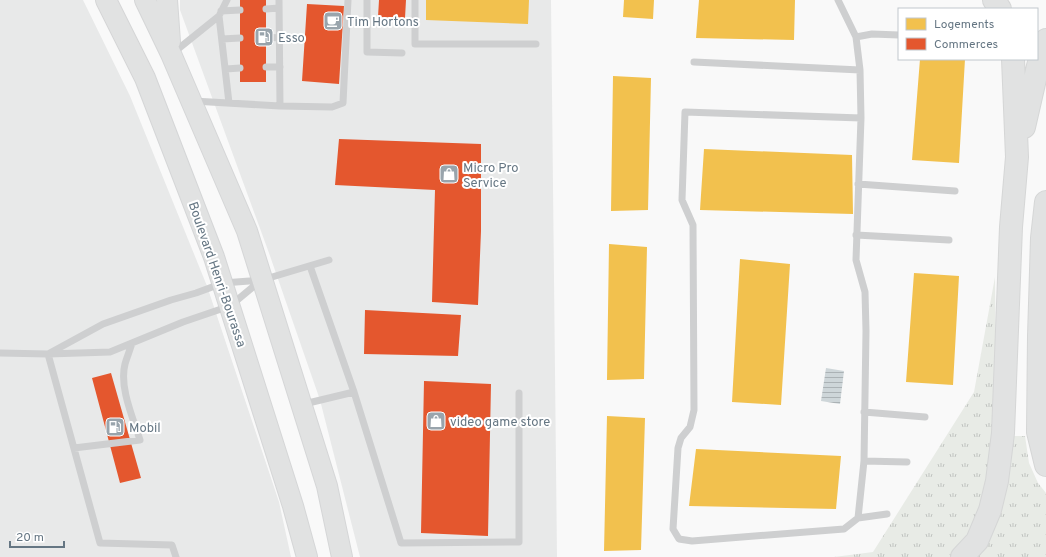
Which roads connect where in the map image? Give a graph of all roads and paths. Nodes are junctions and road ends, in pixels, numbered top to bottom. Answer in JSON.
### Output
{"nodes":[{"id":1,"x":106,"y":0,"type":"edge"},
{"id":2,"x":145,"y":0,"type":"edge"},
{"id":3,"x":167,"y":0,"type":"edge"},
{"id":4,"x":227,"y":0,"type":"edge"},
{"id":5,"x":279,"y":0,"type":"edge"},
{"id":6,"x":348,"y":0,"type":"edge"},
{"id":7,"x":367,"y":0,"type":"edge"},
{"id":8,"x":415,"y":0,"type":"edge"},
{"id":9,"x":838,"y":0,"type":"edge"},
{"id":10,"x":279,"y":8,"type":"junction"},
{"id":11,"x":266,"y":9,"type":"dead end"},
{"id":12,"x":240,"y":10,"type":"dead end"},
{"id":13,"x":220,"y":14,"type":"junction"},
{"id":14,"x":898,"y":36,"type":"edge"},
{"id":15,"x":266,"y":37,"type":"dead end"},
{"id":16,"x":856,"y":37,"type":"junction"},
{"id":17,"x":240,"y":38,"type":"dead end"},
{"id":18,"x":280,"y":38,"type":"junction"},
{"id":19,"x":222,"y":39,"type":"junction"},
{"id":20,"x":1046,"y":40,"type":"edge"},
{"id":21,"x":536,"y":44,"type":"dead end"},
{"id":22,"x":402,"y":53,"type":"dead end"},
{"id":23,"x":171,"y":54,"type":"junction"},
{"id":24,"x":1013,"y":60,"type":"edge"},
{"id":25,"x":694,"y":62,"type":"dead end"},
{"id":26,"x":266,"y":67,"type":"dead end"},
{"id":27,"x":280,"y":67,"type":"junction"},
{"id":28,"x":240,"y":68,"type":"dead end"},
{"id":29,"x":226,"y":69,"type":"junction"},
{"id":30,"x":860,"y":70,"type":"junction"},
{"id":31,"x":190,"y":101,"type":"junction"},
{"id":32,"x":229,"y":103,"type":"junction"},
{"id":33,"x":280,"y":106,"type":"junction"},
{"id":34,"x":861,"y":118,"type":"junction"},
{"id":35,"x":1017,"y":157,"type":"junction"},
{"id":36,"x":858,"y":184,"type":"junction"},
{"id":37,"x":955,"y":191,"type":"dead end"},
{"id":38,"x":1046,"y":202,"type":"edge"},
{"id":39,"x":856,"y":235,"type":"junction"},
{"id":40,"x":949,"y":240,"type":"dead end"},
{"id":41,"x":329,"y":260,"type":"dead end"},
{"id":42,"x":310,"y":266,"type":"junction"},
{"id":43,"x":262,"y":280,"type":"junction"},
{"id":44,"x":223,"y":283,"type":"junction"},
{"id":45,"x":230,"y":306,"type":"junction"},
{"id":46,"x":132,"y":343,"type":"junction"},
{"id":47,"x":0,"y":353,"type":"edge"},
{"id":48,"x":48,"y":354,"type":"junction"},
{"id":49,"x":354,"y":392,"type":"junction"},
{"id":50,"x":520,"y":393,"type":"dead end"},
{"id":51,"x":301,"y":405,"type":"junction"},
{"id":52,"x":864,"y":412,"type":"junction"},
{"id":53,"x":925,"y":417,"type":"dead end"},
{"id":54,"x":74,"y":448,"type":"junction"},
{"id":55,"x":864,"y":461,"type":"junction"},
{"id":56,"x":907,"y":462,"type":"dead end"},
{"id":57,"x":1046,"y":465,"type":"edge"},
{"id":58,"x":887,"y":514,"type":"dead end"},
{"id":59,"x":858,"y":518,"type":"junction"},
{"id":60,"x":176,"y":557,"type":"edge"},
{"id":61,"x":307,"y":557,"type":"edge"},
{"id":62,"x":342,"y":557,"type":"edge"},
{"id":63,"x":962,"y":557,"type":"edge"}],
"edges":[{"from":1,"to":44,"type":"main road","name":"Boulevard Henri-Bourassa"},
{"from":2,"to":23,"type":"main road"},
{"from":3,"to":23,"type":"main road"},
{"from":4,"to":13,"type":"lane"},
{"from":5,"to":10,"type":"lane"},
{"from":6,"to":33,"type":"lane"},
{"from":7,"to":22,"type":"lane"},
{"from":8,"to":21,"type":"lane"},
{"from":9,"to":16,"type":"lane"},
{"from":10,"to":11,"type":"lane"},
{"from":10,"to":18,"type":"lane"},
{"from":12,"to":13,"type":"lane"},
{"from":13,"to":19,"type":"lane"},
{"from":13,"to":23,"type":"lane"},
{"from":14,"to":16,"type":"lane"},
{"from":15,"to":18,"type":"lane"},
{"from":16,"to":30,"type":"lane"},
{"from":17,"to":19,"type":"lane"},
{"from":18,"to":27,"type":"lane"},
{"from":19,"to":29,"type":"lane"},
{"from":20,"to":35,"type":"highway"},
{"from":23,"to":31,"type":"main road"},
{"from":24,"to":35,"type":"highway"},
{"from":25,"to":30,"type":"lane"},
{"from":26,"to":27,"type":"lane"},
{"from":27,"to":33,"type":"lane"},
{"from":28,"to":29,"type":"lane"},
{"from":29,"to":32,"type":"lane"},
{"from":30,"to":34,"type":"lane"},
{"from":31,"to":32,"type":"lane"},
{"from":31,"to":43,"type":"main road"},
{"from":32,"to":33,"type":"lane"},
{"from":34,"to":36,"type":"lane"},
{"from":34,"to":59,"type":"lane"},
{"from":35,"to":63,"type":"highway"},
{"from":36,"to":37,"type":"lane"},
{"from":36,"to":39,"type":"lane"},
{"from":38,"to":57,"type":"highway"},
{"from":39,"to":40,"type":"lane"},
{"from":39,"to":52,"type":"lane"},
{"from":41,"to":42,"type":"lane"},
{"from":42,"to":43,"type":"lane"},
{"from":42,"to":49,"type":"lane"},
{"from":43,"to":44,"type":"lane"},
{"from":43,"to":45,"type":"lane"},
{"from":43,"to":51,"type":"main road"},
{"from":44,"to":45,"type":"main road","name":"Boulevard Henri-Bourassa"},
{"from":44,"to":48,"type":"lane"},
{"from":45,"to":46,"type":"lane"},
{"from":45,"to":61,"type":"main road","name":"Boulevard Henri-Bourassa"},
{"from":46,"to":48,"type":"lane"},
{"from":46,"to":54,"type":"lane"},
{"from":47,"to":48,"type":"lane"},
{"from":48,"to":54,"type":"lane"},
{"from":49,"to":50,"type":"lane"},
{"from":49,"to":51,"type":"lane"},
{"from":51,"to":62,"type":"main road"},
{"from":52,"to":53,"type":"lane"},
{"from":52,"to":55,"type":"lane"},
{"from":54,"to":60,"type":"lane"},
{"from":55,"to":56,"type":"lane"},
{"from":55,"to":59,"type":"lane"},
{"from":58,"to":59,"type":"lane"}]}
